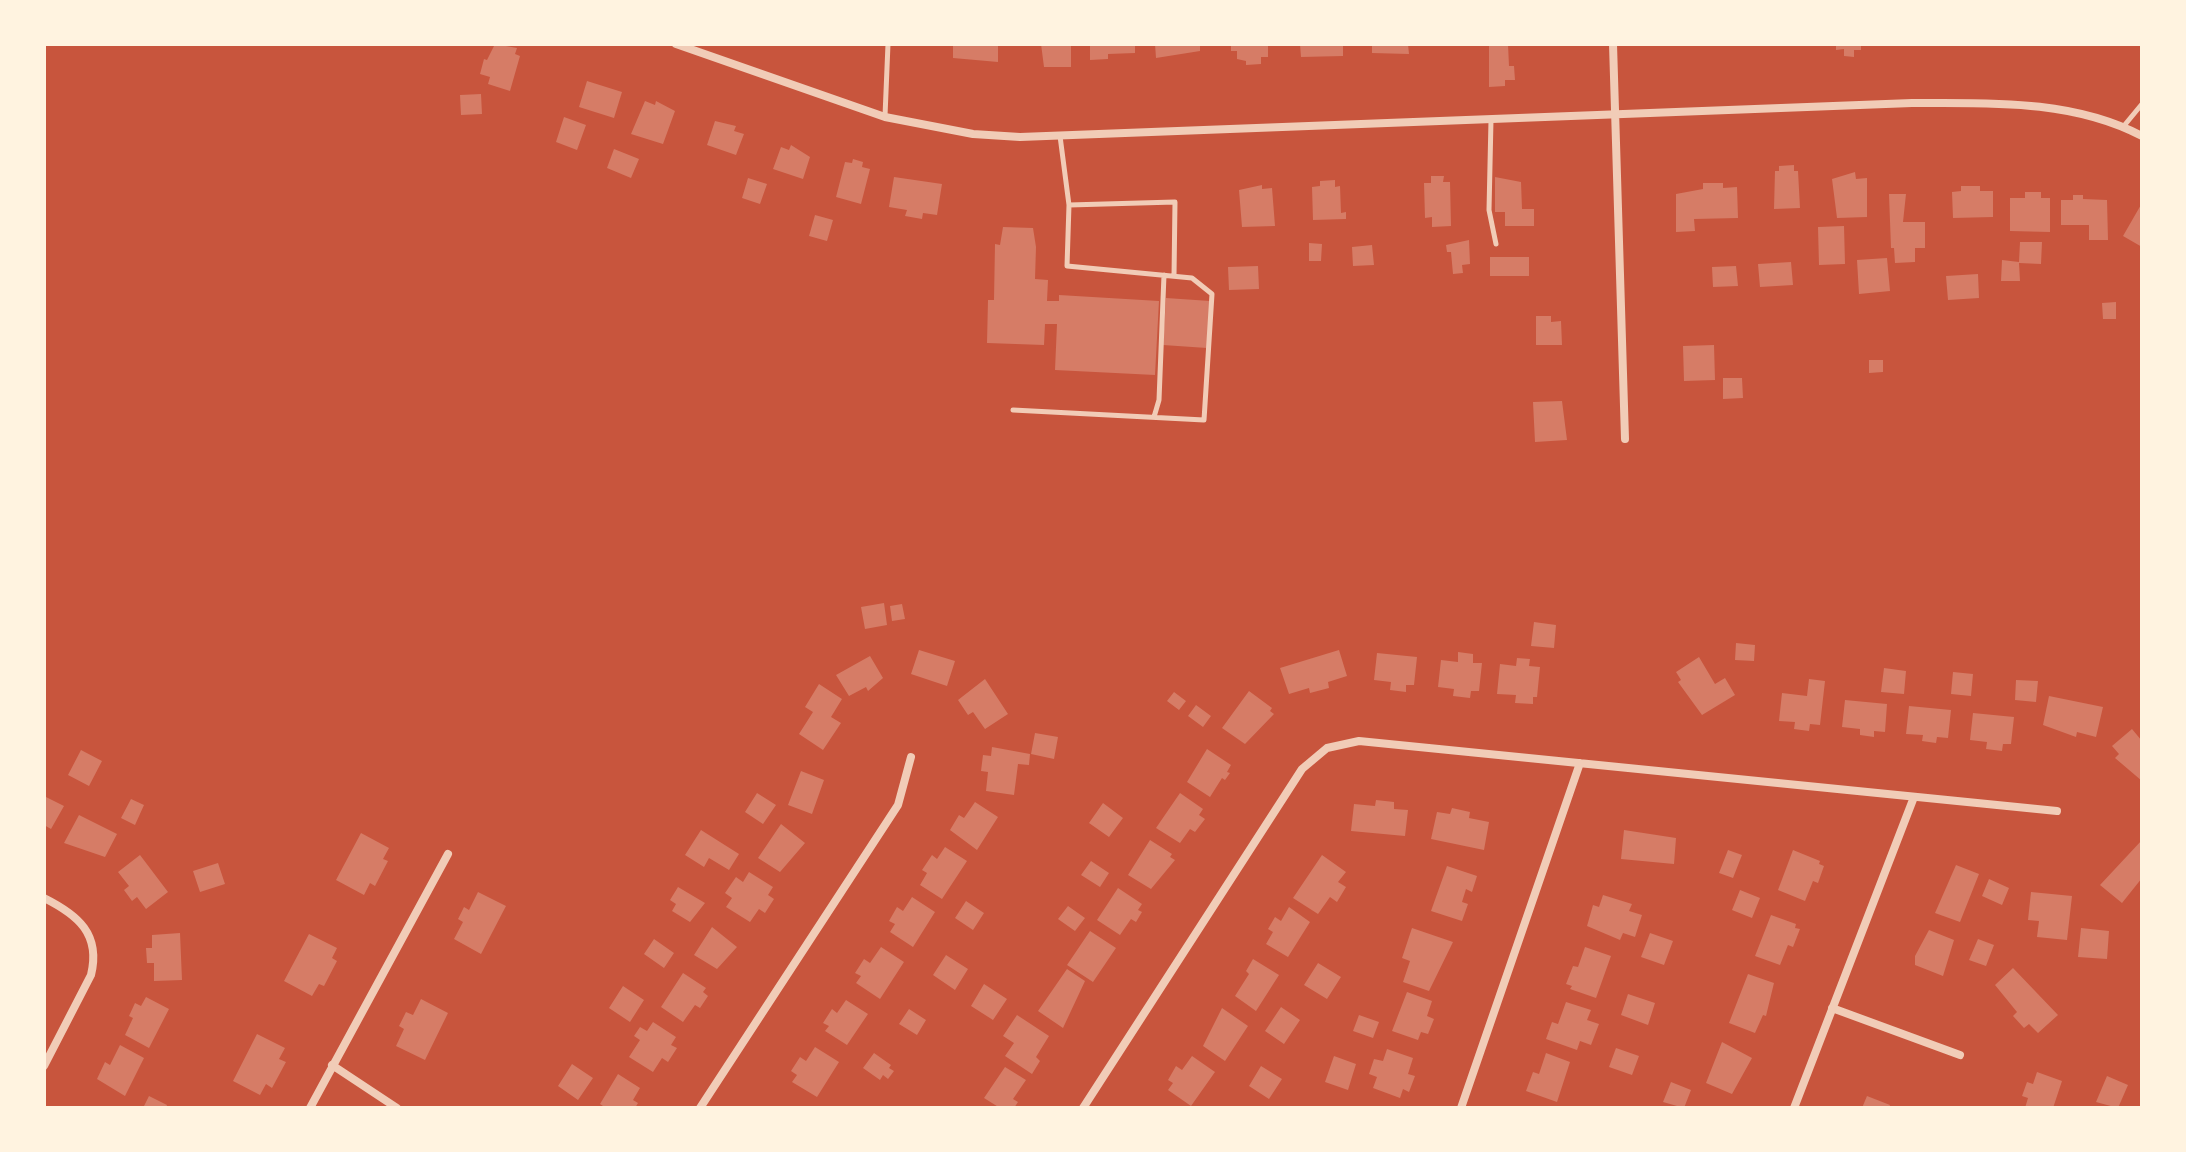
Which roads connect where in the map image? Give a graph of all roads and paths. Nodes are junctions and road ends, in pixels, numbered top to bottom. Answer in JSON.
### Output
{"nodes":[{"id":1,"x":676,"y":44,"type":"edge"},
{"id":2,"x":888,"y":44,"type":"edge"},
{"id":3,"x":1613,"y":44,"type":"edge"},
{"id":4,"x":2142,"y":104,"type":"edge"},
{"id":5,"x":1615,"y":115,"type":"junction"},
{"id":6,"x":885,"y":117,"type":"junction"},
{"id":7,"x":1491,"y":120,"type":"junction"},
{"id":8,"x":2122,"y":128,"type":"junction"},
{"id":9,"x":1060,"y":136,"type":"junction"},
{"id":10,"x":2142,"y":136,"type":"edge"},
{"id":11,"x":1069,"y":205,"type":"junction"},
{"id":12,"x":1496,"y":244,"type":"dead end"},
{"id":13,"x":1164,"y":275,"type":"junction"},
{"id":14,"x":1174,"y":276,"type":"junction"},
{"id":15,"x":1013,"y":410,"type":"dead end"},
{"id":16,"x":1154,"y":417,"type":"junction"},
{"id":17,"x":1625,"y":439,"type":"dead end"},
{"id":18,"x":911,"y":757,"type":"dead end"},
{"id":19,"x":1580,"y":763,"type":"junction"},
{"id":20,"x":1914,"y":797,"type":"junction"},
{"id":21,"x":2057,"y":811,"type":"dead end"},
{"id":22,"x":448,"y":854,"type":"dead end"},
{"id":23,"x":44,"y":898,"type":"edge"},
{"id":24,"x":1832,"y":1008,"type":"junction"},
{"id":25,"x":1960,"y":1055,"type":"dead end"},
{"id":26,"x":332,"y":1065,"type":"junction"},
{"id":27,"x":44,"y":1066,"type":"edge"},
{"id":28,"x":310,"y":1108,"type":"edge"},
{"id":29,"x":397,"y":1108,"type":"edge"},
{"id":30,"x":700,"y":1108,"type":"edge"},
{"id":31,"x":1083,"y":1108,"type":"edge"},
{"id":32,"x":1461,"y":1108,"type":"edge"},
{"id":33,"x":1794,"y":1108,"type":"edge"}],
"edges":[{"from":1,"to":6,"type":"street"},
{"from":2,"to":6,"type":"lane"},
{"from":3,"to":5,"type":"street"},
{"from":4,"to":8,"type":"lane"},
{"from":5,"to":7,"type":"street"},
{"from":5,"to":8,"type":"street"},
{"from":5,"to":17,"type":"street"},
{"from":6,"to":9,"type":"street"},
{"from":7,"to":9,"type":"street"},
{"from":7,"to":12,"type":"lane"},
{"from":8,"to":10,"type":"street"},
{"from":9,"to":11,"type":"lane"},
{"from":11,"to":13,"type":"lane"},
{"from":11,"to":14,"type":"lane"},
{"from":13,"to":14,"type":"lane"},
{"from":13,"to":16,"type":"lane"},
{"from":14,"to":16,"type":"lane"},
{"from":15,"to":16,"type":"lane"},
{"from":18,"to":30,"type":"street"},
{"from":19,"to":20,"type":"street"},
{"from":19,"to":31,"type":"street"},
{"from":19,"to":32,"type":"street"},
{"from":20,"to":21,"type":"street"},
{"from":20,"to":24,"type":"street"},
{"from":22,"to":26,"type":"street"},
{"from":23,"to":27,"type":"street"},
{"from":24,"to":25,"type":"street"},
{"from":24,"to":33,"type":"street"},
{"from":26,"to":28,"type":"street"},
{"from":26,"to":29,"type":"street"}]}
